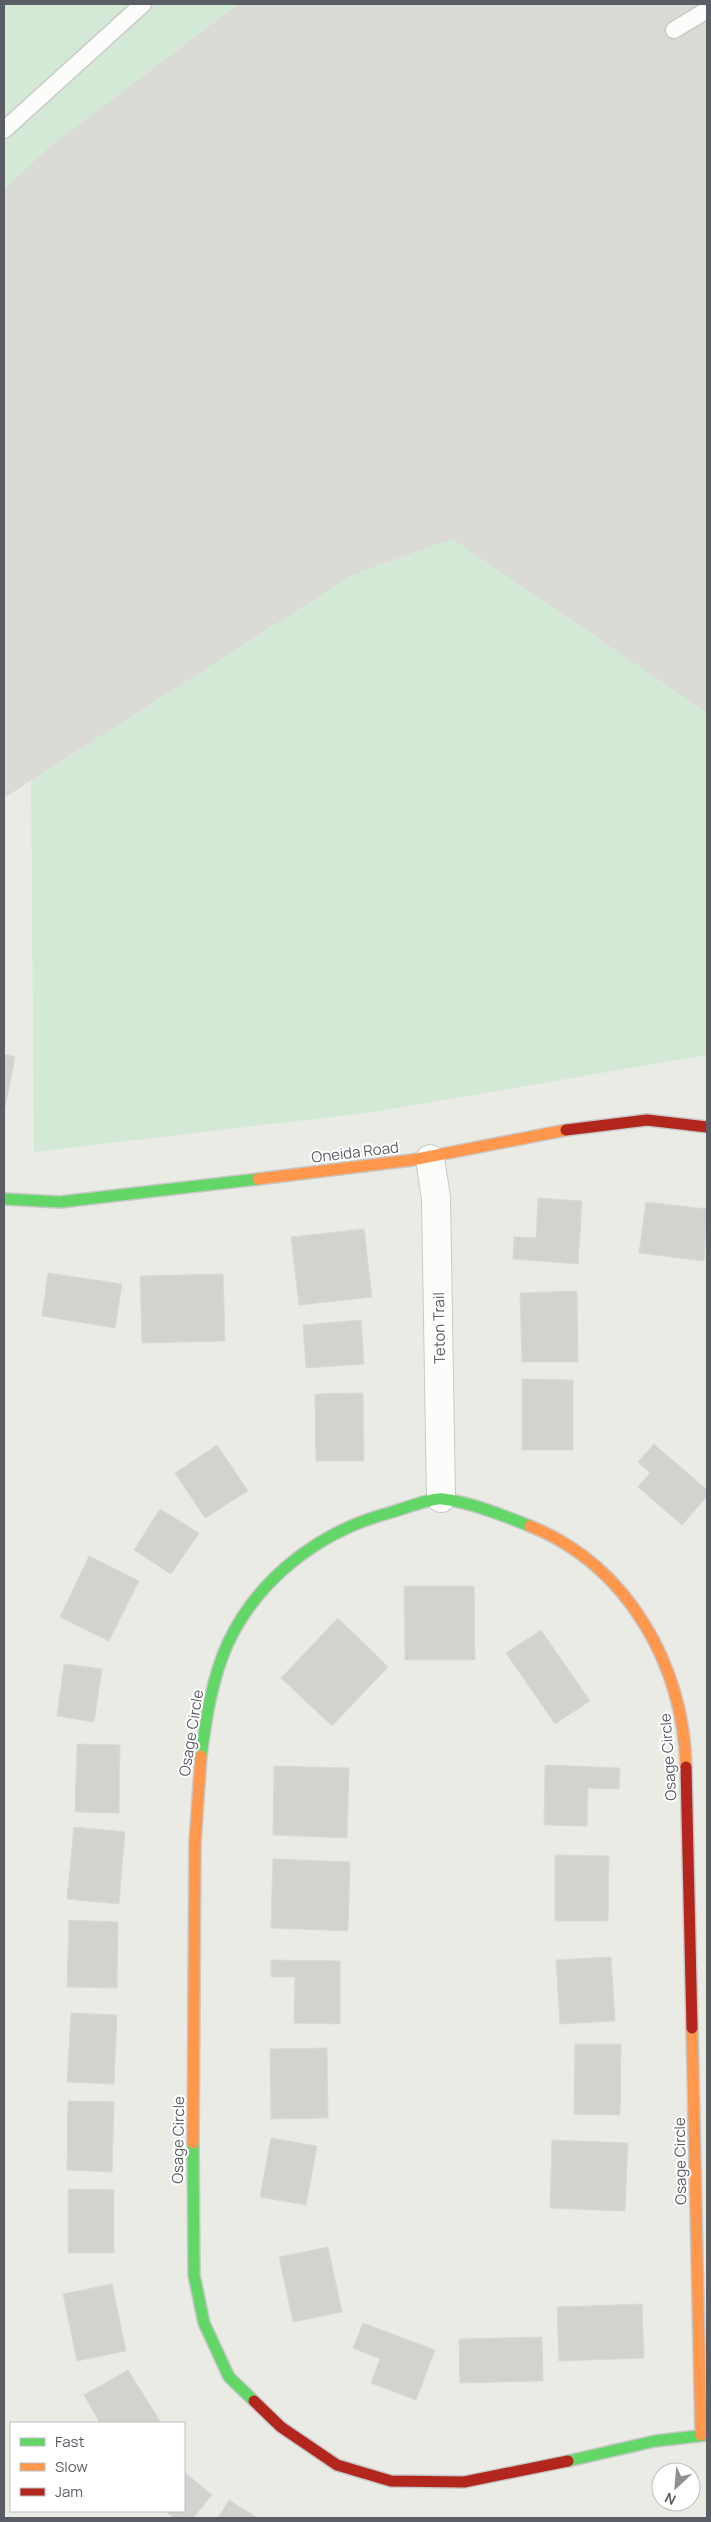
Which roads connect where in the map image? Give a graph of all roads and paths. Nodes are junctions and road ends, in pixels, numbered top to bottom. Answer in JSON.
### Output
{"nodes":[{"id":1,"x":143,"y":4,"type":"edge"},
{"id":2,"x":707,"y":10,"type":"edge"},
{"id":3,"x":674,"y":30,"type":"dead end"},
{"id":4,"x":4,"y":130,"type":"edge"},
{"id":5,"x":707,"y":1127,"type":"edge"},
{"id":6,"x":430,"y":1159,"type":"junction"},
{"id":7,"x":4,"y":1199,"type":"edge"},
{"id":8,"x":441,"y":1498,"type":"junction"},
{"id":9,"x":704,"y":2435,"type":"edge"}],
"edges":[{"from":1,"to":4,"type":"lane"},
{"from":2,"to":3,"type":"lane"},
{"from":5,"to":6,"type":"street","name":"Oneida Road"},
{"from":6,"to":7,"type":"street","name":"Oneida Road"},
{"from":6,"to":8,"type":"street","name":"Teton Trail"},
{"from":8,"to":9,"type":"street","name":"Osage Circle"},
{"from":8,"to":9,"type":"street","name":"Osage Circle"}]}
